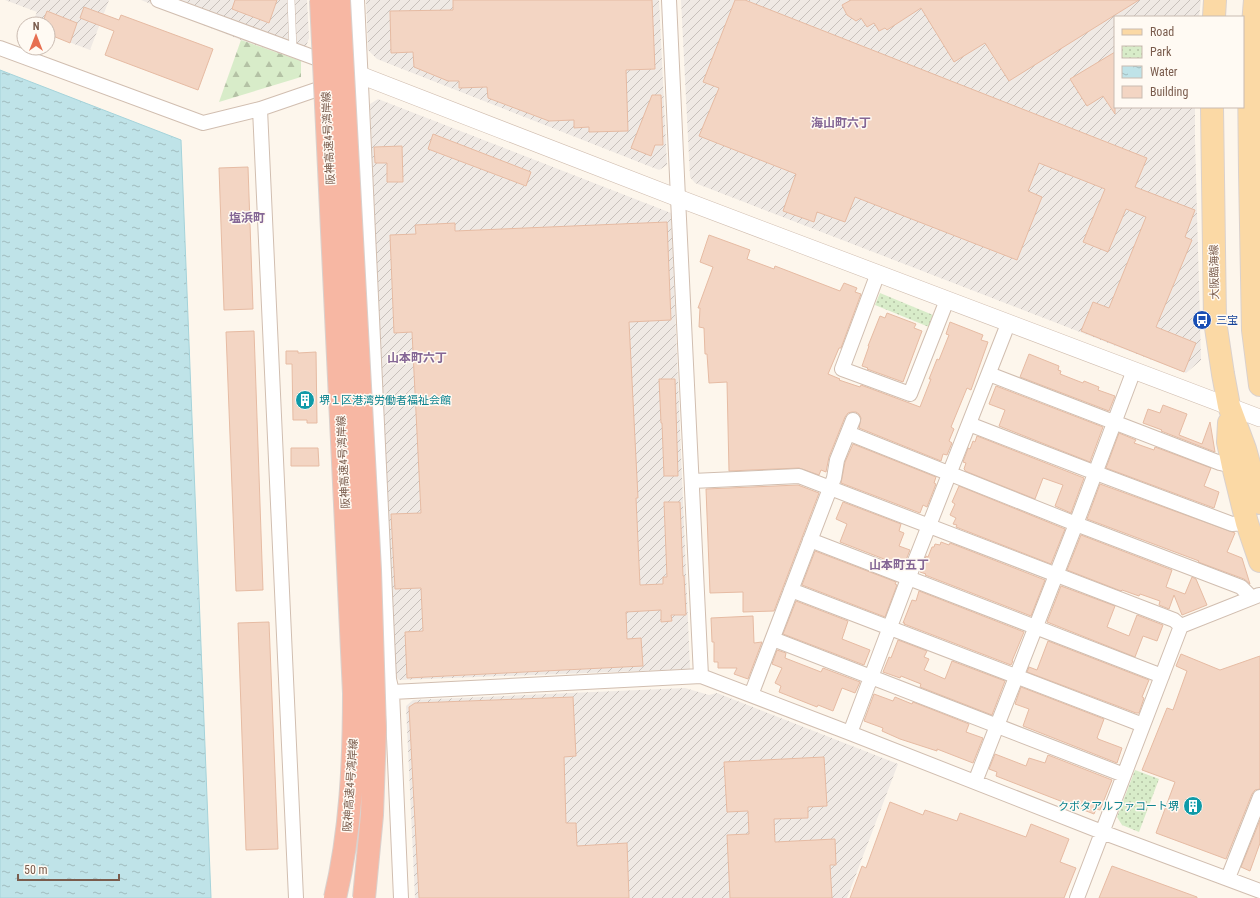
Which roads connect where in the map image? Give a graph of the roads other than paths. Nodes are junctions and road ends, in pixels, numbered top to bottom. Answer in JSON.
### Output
{"nodes":[{"id":1,"x":158,"y":0,"type":"edge"},
{"id":2,"x":291,"y":0,"type":"edge"},
{"id":3,"x":322,"y":0,"type":"edge"},
{"id":4,"x":339,"y":0,"type":"edge"},
{"id":5,"x":357,"y":0,"type":"edge"},
{"id":6,"x":669,"y":0,"type":"edge"},
{"id":7,"x":1215,"y":0,"type":"edge"},
{"id":8,"x":1256,"y":0,"type":"edge"},
{"id":9,"x":1214,"y":16,"type":"edge"},
{"id":10,"x":0,"y":48,"type":"edge"},
{"id":11,"x":293,"y":50,"type":"junction"},
{"id":12,"x":360,"y":75,"type":"junction"},
{"id":13,"x":260,"y":108,"type":"junction"},
{"id":14,"x":1212,"y":108,"type":"edge"},
{"id":15,"x":1255,"y":174,"type":"edge"},
{"id":16,"x":678,"y":198,"type":"junction"},
{"id":17,"x":878,"y":274,"type":"junction"},
{"id":18,"x":947,"y":300,"type":"junction"},
{"id":19,"x":1008,"y":324,"type":"junction"},
{"id":20,"x":1134,"y":370,"type":"junction"},
{"id":21,"x":989,"y":374,"type":"junction"},
{"id":22,"x":1260,"y":385,"type":"edge"},
{"id":23,"x":1229,"y":406,"type":"junction"},
{"id":24,"x":1260,"y":418,"type":"edge"},
{"id":25,"x":1114,"y":422,"type":"junction"},
{"id":26,"x":969,"y":424,"type":"junction"},
{"id":27,"x":1233,"y":466,"type":"junction"},
{"id":28,"x":1096,"y":473,"type":"junction"},
{"id":29,"x":950,"y":474,"type":"junction"},
{"id":30,"x":692,"y":481,"type":"junction"},
{"id":31,"x":830,"y":488,"type":"junction"},
{"id":32,"x":1260,"y":503,"type":"edge"},
{"id":33,"x":1247,"y":523,"type":"junction"},
{"id":34,"x":1076,"y":524,"type":"junction"},
{"id":35,"x":929,"y":526,"type":"junction"},
{"id":36,"x":810,"y":540,"type":"junction"},
{"id":37,"x":1260,"y":561,"type":"edge"},
{"id":38,"x":1056,"y":575,"type":"junction"},
{"id":39,"x":908,"y":578,"type":"junction"},
{"id":40,"x":791,"y":590,"type":"junction"},
{"id":41,"x":1256,"y":596,"type":"edge"},
{"id":42,"x":1181,"y":626,"type":"junction"},
{"id":43,"x":1036,"y":627,"type":"junction"},
{"id":44,"x":889,"y":628,"type":"junction"},
{"id":45,"x":773,"y":639,"type":"junction"},
{"id":46,"x":701,"y":676,"type":"junction"},
{"id":47,"x":1017,"y":676,"type":"junction"},
{"id":48,"x":1162,"y":676,"type":"junction"},
{"id":49,"x":870,"y":677,"type":"junction"},
{"id":50,"x":392,"y":692,"type":"junction"},
{"id":51,"x":752,"y":695,"type":"junction"},
{"id":52,"x":1143,"y":725,"type":"junction"},
{"id":53,"x":997,"y":726,"type":"junction"},
{"id":54,"x":850,"y":733,"type":"junction"},
{"id":55,"x":1124,"y":775,"type":"junction"},
{"id":56,"x":976,"y":782,"type":"junction"},
{"id":57,"x":1260,"y":798,"type":"edge"},
{"id":58,"x":1102,"y":832,"type":"junction"},
{"id":59,"x":1228,"y":878,"type":"junction"},
{"id":60,"x":1260,"y":891,"type":"edge"},
{"id":61,"x":296,"y":898,"type":"edge"},
{"id":62,"x":335,"y":898,"type":"edge"},
{"id":63,"x":364,"y":898,"type":"edge"},
{"id":64,"x":401,"y":898,"type":"edge"},
{"id":65,"x":1077,"y":898,"type":"edge"}],
"edges":[{"from":1,"to":11,"type":"street"},
{"from":2,"to":11,"type":"lane"},
{"from":3,"to":62,"type":"highway","name":"阪神高速4号湾岸線","bridge":true},
{"from":4,"to":63,"type":"highway","name":"阪神高速4号湾岸線","bridge":true},
{"from":5,"to":12,"type":"street"},
{"from":6,"to":16,"type":"street"},
{"from":7,"to":9,"type":"main road"},
{"from":8,"to":15,"type":"main road"},
{"from":10,"to":13,"type":"street"},
{"from":11,"to":12,"type":"street"},
{"from":12,"to":13,"type":"street"},
{"from":12,"to":16,"type":"street"},
{"from":12,"to":50,"type":"street"},
{"from":13,"to":61,"type":"street"},
{"from":14,"to":23,"type":"main road","name":"大阪臨海線"},
{"from":15,"to":22,"type":"main road"},
{"from":16,"to":17,"type":"street"},
{"from":16,"to":30,"type":"street"},
{"from":17,"to":18,"type":"street"},
{"from":17,"to":18,"type":"street"},
{"from":18,"to":19,"type":"street"},
{"from":19,"to":20,"type":"street"},
{"from":19,"to":21,"type":"street"},
{"from":20,"to":23,"type":"street"},
{"from":20,"to":25,"type":"street"},
{"from":21,"to":25,"type":"street"},
{"from":21,"to":26,"type":"street"},
{"from":23,"to":24,"type":"street"},
{"from":23,"to":27,"type":"main road"},
{"from":23,"to":32,"type":"main road","name":"大阪臨海線"},
{"from":25,"to":27,"type":"street"},
{"from":25,"to":28,"type":"street"},
{"from":26,"to":28,"type":"street"},
{"from":26,"to":29,"type":"street"},
{"from":27,"to":33,"type":"main road"},
{"from":28,"to":33,"type":"street"},
{"from":28,"to":34,"type":"street"},
{"from":29,"to":31,"type":"street"},
{"from":29,"to":34,"type":"street"},
{"from":29,"to":35,"type":"street"},
{"from":30,"to":31,"type":"street"},
{"from":30,"to":46,"type":"street"},
{"from":31,"to":35,"type":"street"},
{"from":31,"to":36,"type":"street"},
{"from":33,"to":37,"type":"main road"},
{"from":34,"to":38,"type":"street"},
{"from":34,"to":41,"type":"street"},
{"from":35,"to":38,"type":"street"},
{"from":35,"to":39,"type":"street"},
{"from":36,"to":39,"type":"street"},
{"from":36,"to":40,"type":"street"},
{"from":38,"to":42,"type":"street"},
{"from":38,"to":43,"type":"street"},
{"from":39,"to":43,"type":"street"},
{"from":39,"to":44,"type":"street"},
{"from":40,"to":44,"type":"street"},
{"from":40,"to":45,"type":"street"},
{"from":41,"to":42,"type":"street"},
{"from":42,"to":48,"type":"street"},
{"from":43,"to":47,"type":"street"},
{"from":43,"to":48,"type":"street"},
{"from":44,"to":47,"type":"street"},
{"from":44,"to":49,"type":"street"},
{"from":45,"to":49,"type":"street"},
{"from":45,"to":51,"type":"street"},
{"from":46,"to":50,"type":"street"},
{"from":46,"to":51,"type":"street"},
{"from":47,"to":52,"type":"street"},
{"from":47,"to":53,"type":"street"},
{"from":48,"to":52,"type":"street"},
{"from":49,"to":53,"type":"street"},
{"from":49,"to":54,"type":"street"},
{"from":50,"to":64,"type":"street"},
{"from":51,"to":54,"type":"street"},
{"from":52,"to":55,"type":"street"},
{"from":53,"to":55,"type":"street"},
{"from":53,"to":56,"type":"street"},
{"from":54,"to":56,"type":"street"},
{"from":55,"to":58,"type":"street"},
{"from":56,"to":58,"type":"street"},
{"from":57,"to":59,"type":"street"},
{"from":58,"to":59,"type":"street"},
{"from":58,"to":65,"type":"street"},
{"from":59,"to":60,"type":"street"}]}
